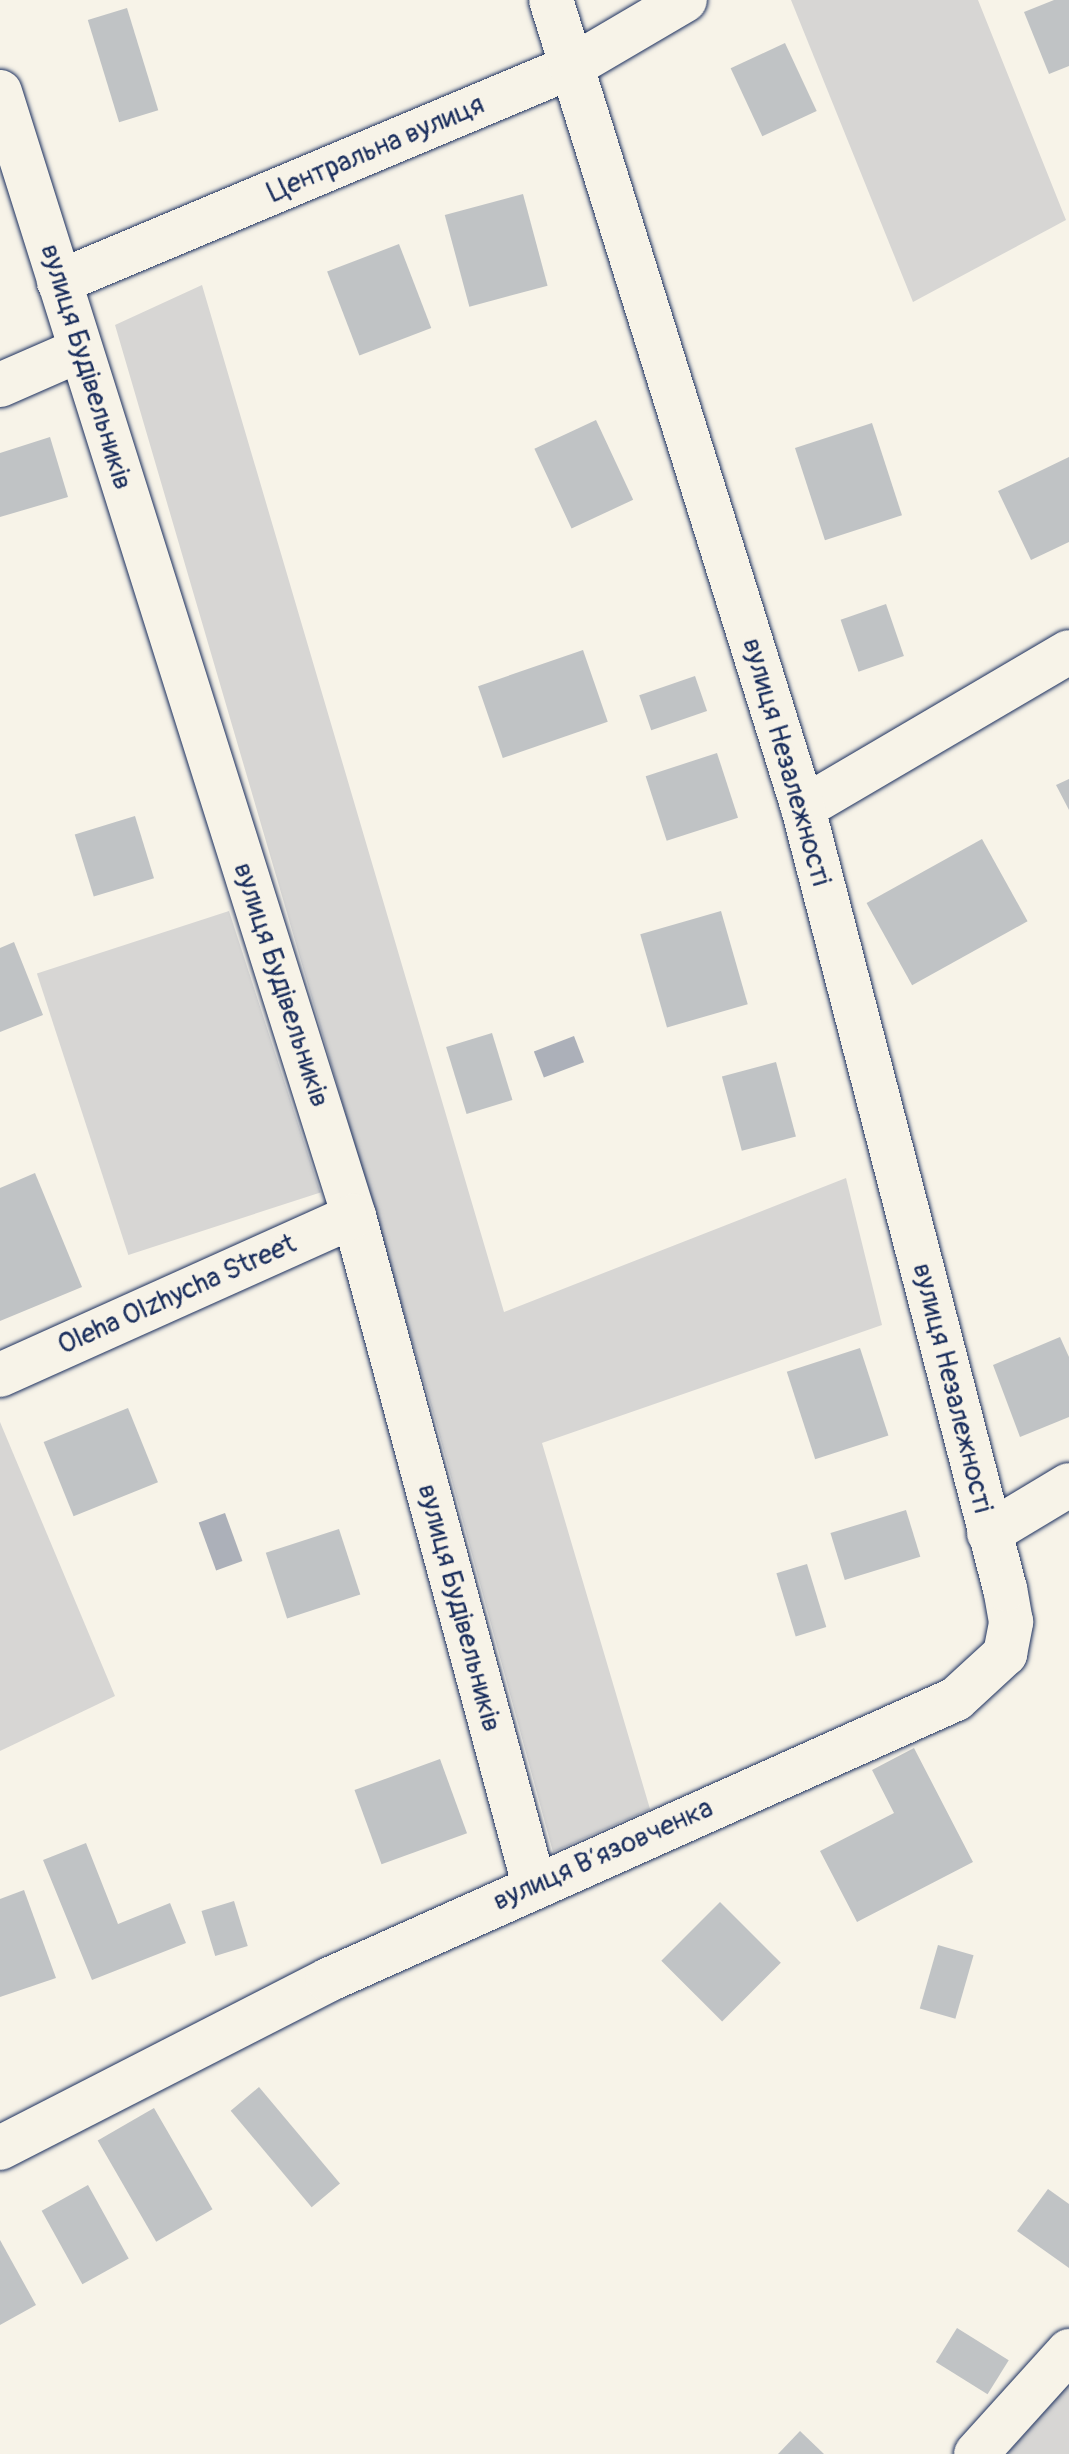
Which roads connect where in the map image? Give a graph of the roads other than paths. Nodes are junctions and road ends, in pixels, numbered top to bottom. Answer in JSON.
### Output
{"nodes":[{"id":1,"x":551,"y":0,"type":"edge"},
{"id":2,"x":685,"y":0,"type":"edge"},
{"id":3,"x":571,"y":67,"type":"junction"},
{"id":4,"x":0,"y":92,"type":"edge"},
{"id":5,"x":59,"y":282,"type":"junction"},
{"id":6,"x":80,"y":350,"type":"junction"},
{"id":7,"x":0,"y":385,"type":"edge"},
{"id":8,"x":1069,"y":652,"type":"edge"},
{"id":9,"x":803,"y":808,"type":"junction"},
{"id":10,"x":354,"y":1216,"type":"junction"},
{"id":11,"x":0,"y":1375,"type":"edge"},
{"id":12,"x":1069,"y":1485,"type":"edge"},
{"id":13,"x":989,"y":1533,"type":"junction"},
{"id":14,"x":534,"y":1885,"type":"junction"},
{"id":15,"x":0,"y":2148,"type":"edge"},
{"id":16,"x":1069,"y":2351,"type":"edge"},
{"id":17,"x":976,"y":2454,"type":"edge"}],
"edges":[{"from":1,"to":3,"type":"street","name":"вулиця Незалежності"},
{"from":2,"to":3,"type":"street","name":"Центральна вулиця"},
{"from":3,"to":5,"type":"street","name":"Центральна вулиця"},
{"from":3,"to":9,"type":"street","name":"вулиця Незалежності"},
{"from":4,"to":5,"type":"street","name":"вулиця Будівельників"},
{"from":5,"to":6,"type":"street","name":"вулиця Будівельників"},
{"from":6,"to":7,"type":"street"},
{"from":6,"to":10,"type":"street","name":"вулиця Будівельників"},
{"from":8,"to":9,"type":"street"},
{"from":9,"to":13,"type":"street","name":"вулиця Незалежності"},
{"from":10,"to":11,"type":"street","name":"Oleha Olzhycha Street"},
{"from":10,"to":14,"type":"street","name":"вулиця Будівельників"},
{"from":12,"to":13,"type":"street"},
{"from":13,"to":14,"type":"street","name":"вулиця Вʼязовченка"},
{"from":14,"to":15,"type":"street","name":"вулиця Вʼязовченка"},
{"from":16,"to":17,"type":"street"}]}
